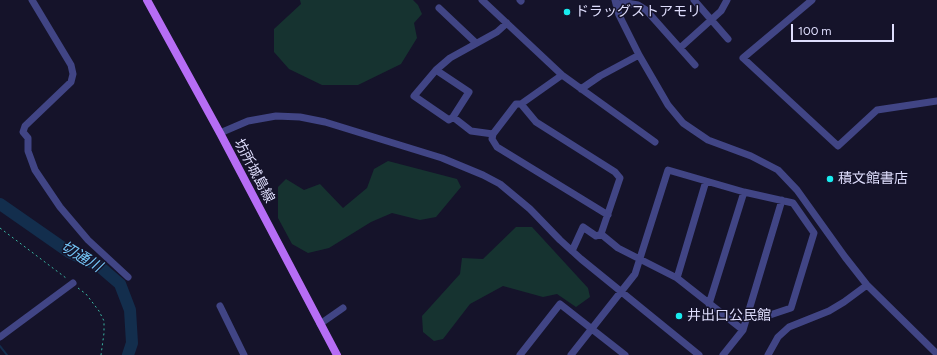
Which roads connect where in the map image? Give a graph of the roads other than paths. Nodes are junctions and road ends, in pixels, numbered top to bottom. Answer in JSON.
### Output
{"nodes":[{"id":1,"x":32,"y":0,"type":"edge"},
{"id":2,"x":147,"y":0,"type":"edge"},
{"id":3,"x":482,"y":0,"type":"edge"},
{"id":4,"x":694,"y":0,"type":"edge"},
{"id":5,"x":727,"y":0,"type":"edge"},
{"id":6,"x":812,"y":0,"type":"edge"},
{"id":7,"x":615,"y":2,"type":"edge"},
{"id":8,"x":440,"y":8,"type":"dead end"},
{"id":9,"x":712,"y":20,"type":"junction"},
{"id":10,"x":507,"y":23,"type":"junction"},
{"id":11,"x":728,"y":39,"type":"dead end"},
{"id":12,"x":476,"y":43,"type":"junction"},
{"id":13,"x":680,"y":48,"type":"junction"},
{"id":14,"x":639,"y":56,"type":"junction"},
{"id":15,"x":695,"y":65,"type":"dead end"},
{"id":16,"x":436,"y":70,"type":"junction"},
{"id":17,"x":562,"y":75,"type":"junction"},
{"id":18,"x":581,"y":89,"type":"junction"},
{"id":19,"x":937,"y":101,"type":"edge"},
{"id":20,"x":521,"y":104,"type":"junction"},
{"id":21,"x":453,"y":117,"type":"junction"},
{"id":22,"x":220,"y":133,"type":"junction"},
{"id":23,"x":493,"y":134,"type":"junction"},
{"id":24,"x":655,"y":142,"type":"dead end"},
{"id":25,"x":706,"y":181,"type":"junction"},
{"id":26,"x":744,"y":192,"type":"junction"},
{"id":27,"x":782,"y":200,"type":"junction"},
{"id":28,"x":608,"y":215,"type":"junction"},
{"id":29,"x":601,"y":234,"type":"junction"},
{"id":30,"x":572,"y":251,"type":"junction"},
{"id":31,"x":641,"y":259,"type":"junction"},
{"id":32,"x":128,"y":277,"type":"dead end"},
{"id":33,"x":676,"y":278,"type":"junction"},
{"id":34,"x":73,"y":284,"type":"road end"},
{"id":35,"x":867,"y":285,"type":"junction"},
{"id":36,"x":622,"y":292,"type":"junction"},
{"id":37,"x":710,"y":304,"type":"junction"},
{"id":38,"x":220,"y":306,"type":"dead end"},
{"id":39,"x":343,"y":308,"type":"dead end"},
{"id":40,"x":748,"y":316,"type":"junction"},
{"id":41,"x":320,"y":324,"type":"junction"},
{"id":42,"x":592,"y":328,"type":"junction"},
{"id":43,"x":743,"y":330,"type":"junction"},
{"id":44,"x":0,"y":337,"type":"edge"},
{"id":45,"x":623,"y":354,"type":"edge"},
{"id":46,"x":937,"y":354,"type":"edge"},
{"id":47,"x":244,"y":355,"type":"edge"},
{"id":48,"x":336,"y":355,"type":"edge"},
{"id":49,"x":520,"y":355,"type":"edge"},
{"id":50,"x":571,"y":355,"type":"edge"},
{"id":51,"x":699,"y":355,"type":"edge"},
{"id":52,"x":723,"y":355,"type":"edge"},
{"id":53,"x":768,"y":355,"type":"edge"}],
"edges":[{"from":1,"to":32,"type":"street"},
{"from":2,"to":22,"type":"main road","name":"坊所城島線"},
{"from":3,"to":10,"type":"street"},
{"from":4,"to":9,"type":"street"},
{"from":5,"to":9,"type":"street"},
{"from":6,"to":19,"type":"street"},
{"from":7,"to":13,"type":"street"},
{"from":7,"to":14,"type":"street"},
{"from":8,"to":12,"type":"street"},
{"from":9,"to":11,"type":"street"},
{"from":9,"to":13,"type":"street"},
{"from":10,"to":12,"type":"street"},
{"from":10,"to":17,"type":"street"},
{"from":12,"to":16,"type":"street"},
{"from":13,"to":15,"type":"street"},
{"from":14,"to":18,"type":"street"},
{"from":14,"to":35,"type":"street"},
{"from":16,"to":21,"type":"street"},
{"from":16,"to":21,"type":"street"},
{"from":17,"to":18,"type":"street"},
{"from":17,"to":20,"type":"street"},
{"from":18,"to":24,"type":"street"},
{"from":20,"to":23,"type":"street"},
{"from":20,"to":28,"type":"street"},
{"from":21,"to":23,"type":"street"},
{"from":22,"to":30,"type":"street"},
{"from":22,"to":41,"type":"main road","name":"坊所城島線"},
{"from":23,"to":28,"type":"street"},
{"from":25,"to":26,"type":"street"},
{"from":25,"to":31,"type":"street"},
{"from":25,"to":33,"type":"street"},
{"from":26,"to":27,"type":"street"},
{"from":26,"to":37,"type":"street"},
{"from":27,"to":40,"type":"street"},
{"from":27,"to":40,"type":"street"},
{"from":28,"to":29,"type":"street"},
{"from":29,"to":30,"type":"street"},
{"from":29,"to":31,"type":"street"},
{"from":30,"to":36,"type":"street"},
{"from":31,"to":33,"type":"street"},
{"from":31,"to":36,"type":"street"},
{"from":33,"to":37,"type":"street"},
{"from":34,"to":44,"type":"street"},
{"from":35,"to":46,"type":"street"},
{"from":35,"to":53,"type":"street"},
{"from":36,"to":42,"type":"street"},
{"from":36,"to":51,"type":"street"},
{"from":37,"to":43,"type":"street"},
{"from":38,"to":47,"type":"street"},
{"from":39,"to":41,"type":"street"},
{"from":40,"to":43,"type":"street"},
{"from":41,"to":48,"type":"main road","name":"坊所城島線"},
{"from":42,"to":45,"type":"street"},
{"from":42,"to":49,"type":"street"},
{"from":42,"to":50,"type":"street"},
{"from":43,"to":52,"type":"street"}]}
